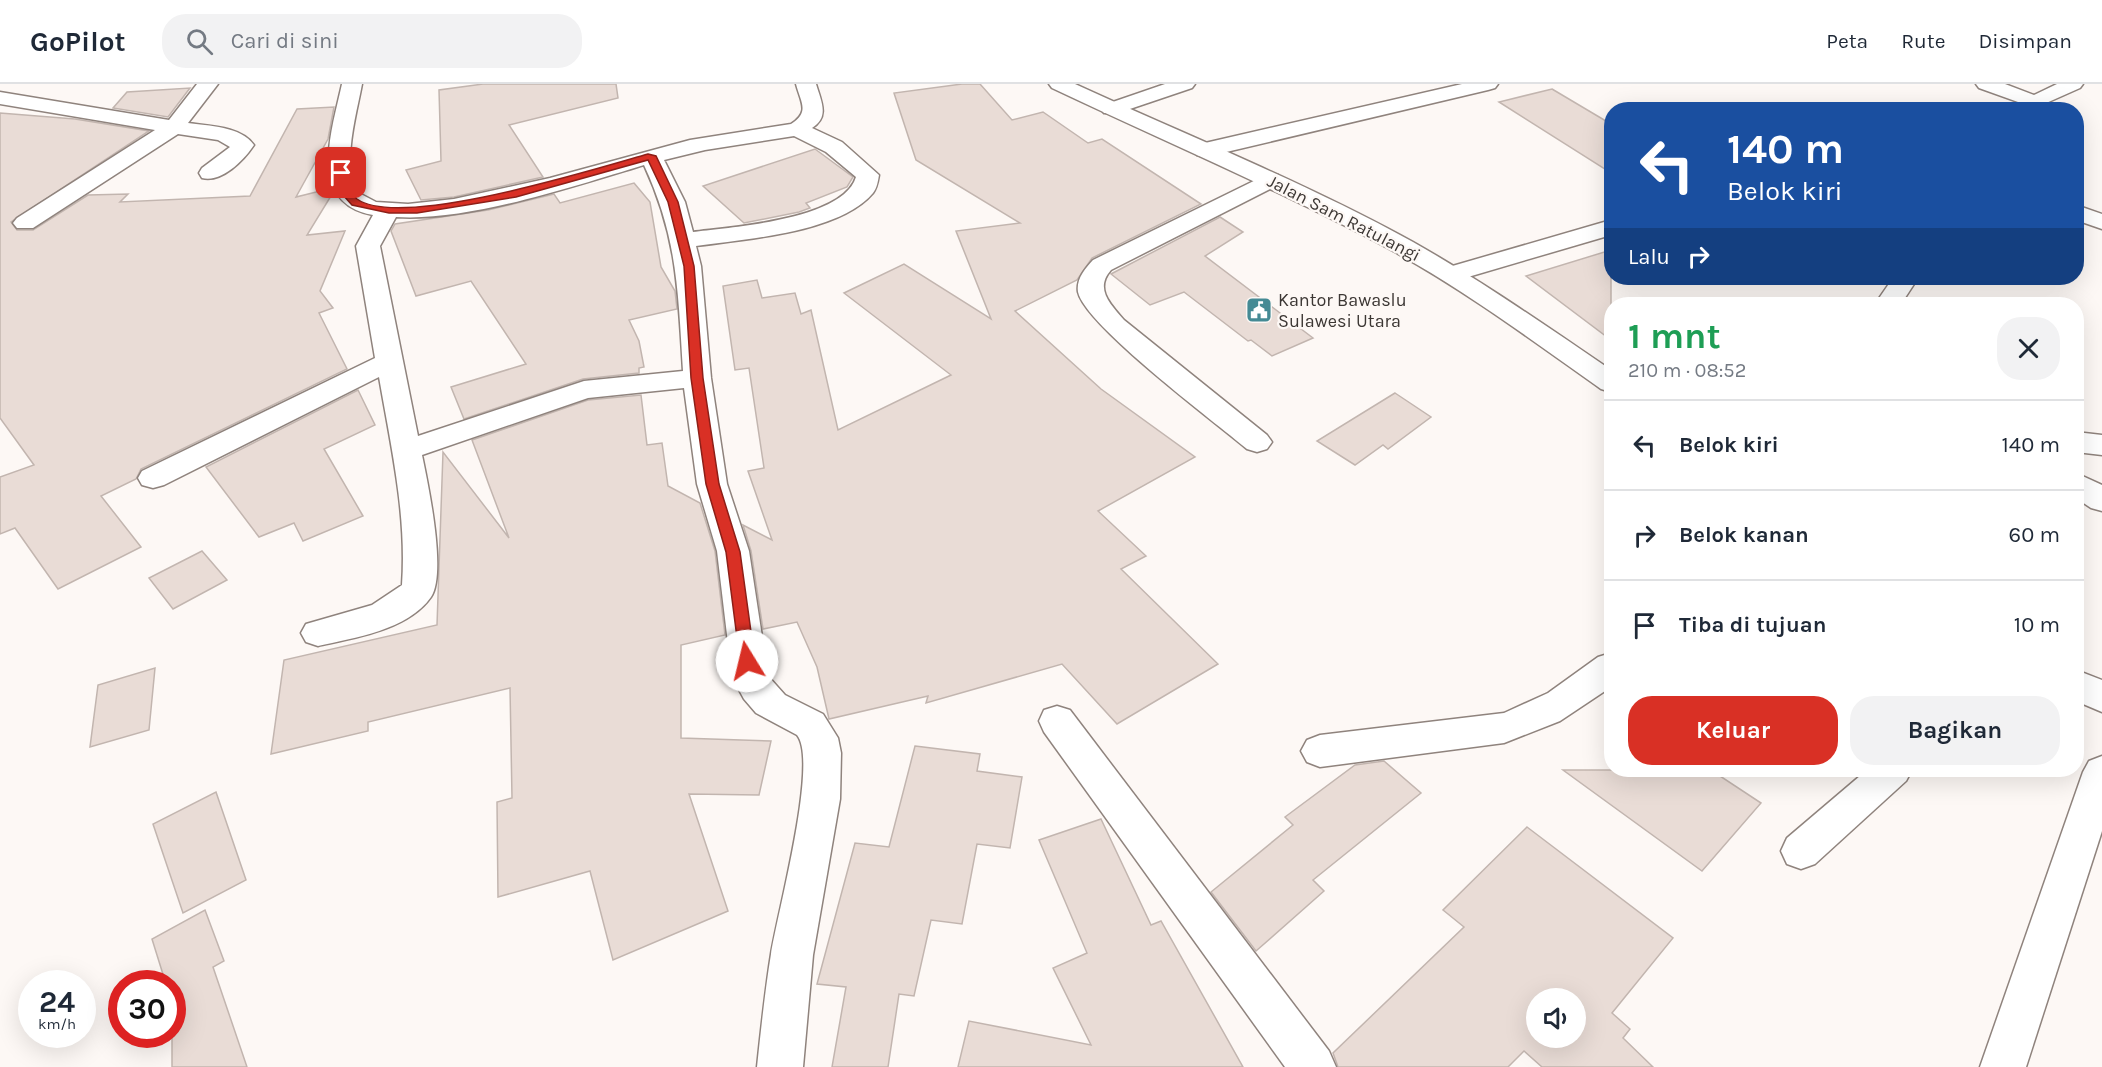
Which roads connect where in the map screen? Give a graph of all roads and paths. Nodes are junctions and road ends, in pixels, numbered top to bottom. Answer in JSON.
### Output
{"nodes":[{"id":1,"x":4,"y":84,"type":"edge"},
{"id":2,"x":208,"y":84,"type":"edge"},
{"id":3,"x":352,"y":84,"type":"edge"},
{"id":4,"x":806,"y":84,"type":"edge"},
{"id":5,"x":1059,"y":84,"type":"edge"},
{"id":6,"x":1185,"y":84,"type":"edge"},
{"id":7,"x":1488,"y":84,"type":"edge"},
{"id":8,"x":1986,"y":84,"type":"edge"},
{"id":9,"x":2073,"y":84,"type":"edge"},
{"id":10,"x":0,"y":87,"type":"edge"},
{"id":11,"x":0,"y":98,"type":"edge"},
{"id":12,"x":1111,"y":109,"type":"junction"},
{"id":13,"x":174,"y":128,"type":"junction"},
{"id":14,"x":797,"y":129,"type":"junction"},
{"id":15,"x":1205,"y":150,"type":"junction"},
{"id":16,"x":651,"y":156,"type":"junction"},
{"id":17,"x":210,"y":173,"type":"dead end"},
{"id":18,"x":1270,"y":180,"type":"junction"},
{"id":19,"x":389,"y":210,"type":"junction"},
{"id":20,"x":2084,"y":215,"type":"edge"},
{"id":21,"x":2102,"y":222,"type":"edge"},
{"id":22,"x":26,"y":224,"type":"dead end"},
{"id":23,"x":1604,"y":229,"type":"edge"},
{"id":24,"x":684,"y":241,"type":"junction"},
{"id":25,"x":1451,"y":274,"type":"junction"},
{"id":26,"x":388,"y":362,"type":"junction"},
{"id":27,"x":697,"y":378,"type":"junction"},
{"id":28,"x":1604,"y":378,"type":"edge"},
{"id":29,"x":1257,"y":442,"type":"dead end"},
{"id":30,"x":2084,"y":443,"type":"edge"},
{"id":31,"x":2102,"y":445,"type":"edge"},
{"id":32,"x":407,"y":450,"type":"junction"},
{"id":33,"x":153,"y":478,"type":"dead end"},
{"id":34,"x":2084,"y":488,"type":"edge"},
{"id":35,"x":2102,"y":500,"type":"edge"},
{"id":36,"x":318,"y":633,"type":"dead end"},
{"id":37,"x":1604,"y":672,"type":"edge"},
{"id":38,"x":2084,"y":688,"type":"edge"},
{"id":39,"x":2102,"y":697,"type":"edge"},
{"id":40,"x":1057,"y":721,"type":"dead end"},
{"id":41,"x":1320,"y":751,"type":"dead end"},
{"id":42,"x":2102,"y":772,"type":"edge"},
{"id":43,"x":1885,"y":777,"type":"edge"},
{"id":44,"x":1800,"y":851,"type":"dead end"},
{"id":45,"x":780,"y":1067,"type":"edge"},
{"id":46,"x":1313,"y":1067,"type":"edge"},
{"id":47,"x":2003,"y":1067,"type":"edge"}],
"edges":[{"from":1,"to":10,"type":"main road"},
{"from":2,"to":13,"type":"main road"},
{"from":3,"to":19,"type":"main road"},
{"from":4,"to":14,"type":"main road"},
{"from":5,"to":12,"type":"main road","name":"Jalan Sam Ratulangi"},
{"from":6,"to":12,"type":"main road"},
{"from":7,"to":15,"type":"main road"},
{"from":8,"to":9,"type":"main road"},
{"from":11,"to":13,"type":"main road"},
{"from":12,"to":15,"type":"main road","name":"Jalan Sam Ratulangi"},
{"from":13,"to":17,"type":"main road"},
{"from":13,"to":22,"type":"main road"},
{"from":14,"to":16,"type":"main road"},
{"from":14,"to":24,"type":"main road"},
{"from":15,"to":18,"type":"main road","name":"Jalan Sam Ratulangi"},
{"from":16,"to":19,"type":"main road"},
{"from":16,"to":24,"type":"main road"},
{"from":18,"to":25,"type":"main road","name":"Jalan Sam Ratulangi"},
{"from":18,"to":29,"type":"main road"},
{"from":19,"to":26,"type":"main road"},
{"from":20,"to":21,"type":"main road"},
{"from":23,"to":25,"type":"main road"},
{"from":24,"to":27,"type":"main road"},
{"from":25,"to":28,"type":"main road","name":"Jalan Sam Ratulangi"},
{"from":26,"to":32,"type":"main road"},
{"from":26,"to":33,"type":"main road"},
{"from":27,"to":32,"type":"main road"},
{"from":27,"to":45,"type":"main road"},
{"from":30,"to":31,"type":"main road"},
{"from":32,"to":36,"type":"main road"},
{"from":34,"to":35,"type":"main road"},
{"from":37,"to":41,"type":"main road"},
{"from":38,"to":39,"type":"main road"},
{"from":40,"to":46,"type":"main road"},
{"from":42,"to":47,"type":"main road"},
{"from":43,"to":44,"type":"main road"}]}
